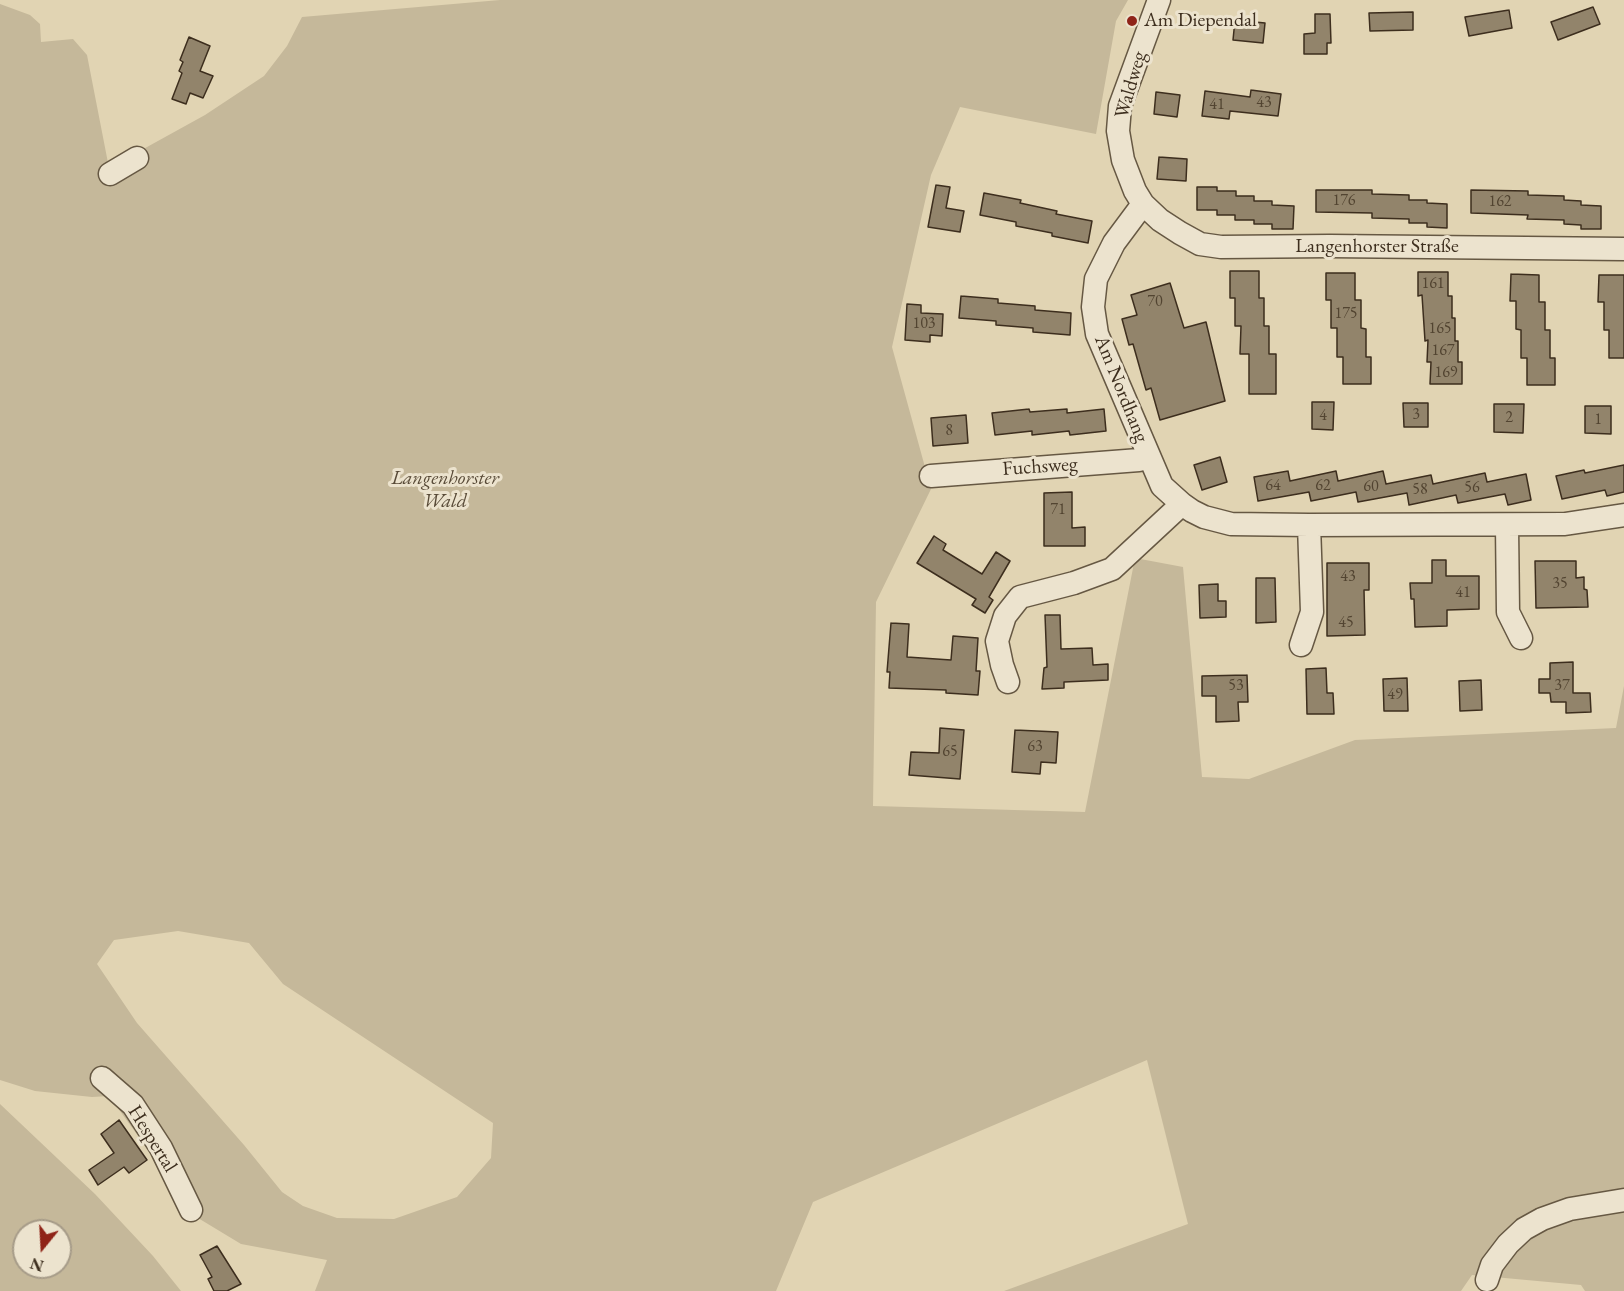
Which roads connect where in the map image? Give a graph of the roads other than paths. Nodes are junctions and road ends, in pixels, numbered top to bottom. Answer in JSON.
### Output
{"nodes":[{"id":1,"x":1159,"y":0,"type":"edge"},
{"id":2,"x":137,"y":158,"type":"dead end"},
{"id":3,"x":110,"y":174,"type":"dead end"},
{"id":4,"x":1143,"y":204,"type":"junction"},
{"id":5,"x":1624,"y":249,"type":"edge"},
{"id":6,"x":1149,"y":457,"type":"junction"},
{"id":7,"x":932,"y":476,"type":"dead end"},
{"id":8,"x":1182,"y":504,"type":"junction"},
{"id":9,"x":1624,"y":514,"type":"edge"},
{"id":10,"x":1309,"y":525,"type":"junction"},
{"id":11,"x":1507,"y":526,"type":"junction"},
{"id":12,"x":1521,"y":638,"type":"dead end"},
{"id":13,"x":1301,"y":645,"type":"dead end"},
{"id":14,"x":1008,"y":682,"type":"dead end"},
{"id":15,"x":102,"y":1077,"type":"dead end"},
{"id":16,"x":1624,"y":1200,"type":"edge"},
{"id":17,"x":191,"y":1210,"type":"dead end"},
{"id":18,"x":1487,"y":1280,"type":"dead end"}],
"edges":[{"from":1,"to":4,"type":"street","name":"Waldweg"},
{"from":2,"to":3,"type":"street"},
{"from":4,"to":5,"type":"street","name":"Langenhorster Straße"},
{"from":4,"to":6,"type":"street","name":"Am Nordhang"},
{"from":6,"to":7,"type":"street","name":"Fuchsweg"},
{"from":6,"to":8,"type":"street","name":"Am Nordhang"},
{"from":8,"to":10,"type":"street","name":"Am Nordhang"},
{"from":8,"to":14,"type":"street"},
{"from":9,"to":11,"type":"street","name":"Am Nordhang"},
{"from":10,"to":11,"type":"street","name":"Am Nordhang"},
{"from":10,"to":13,"type":"street"},
{"from":11,"to":12,"type":"street"},
{"from":15,"to":17,"type":"street","name":"Hespertal"},
{"from":16,"to":18,"type":"street"}]}
